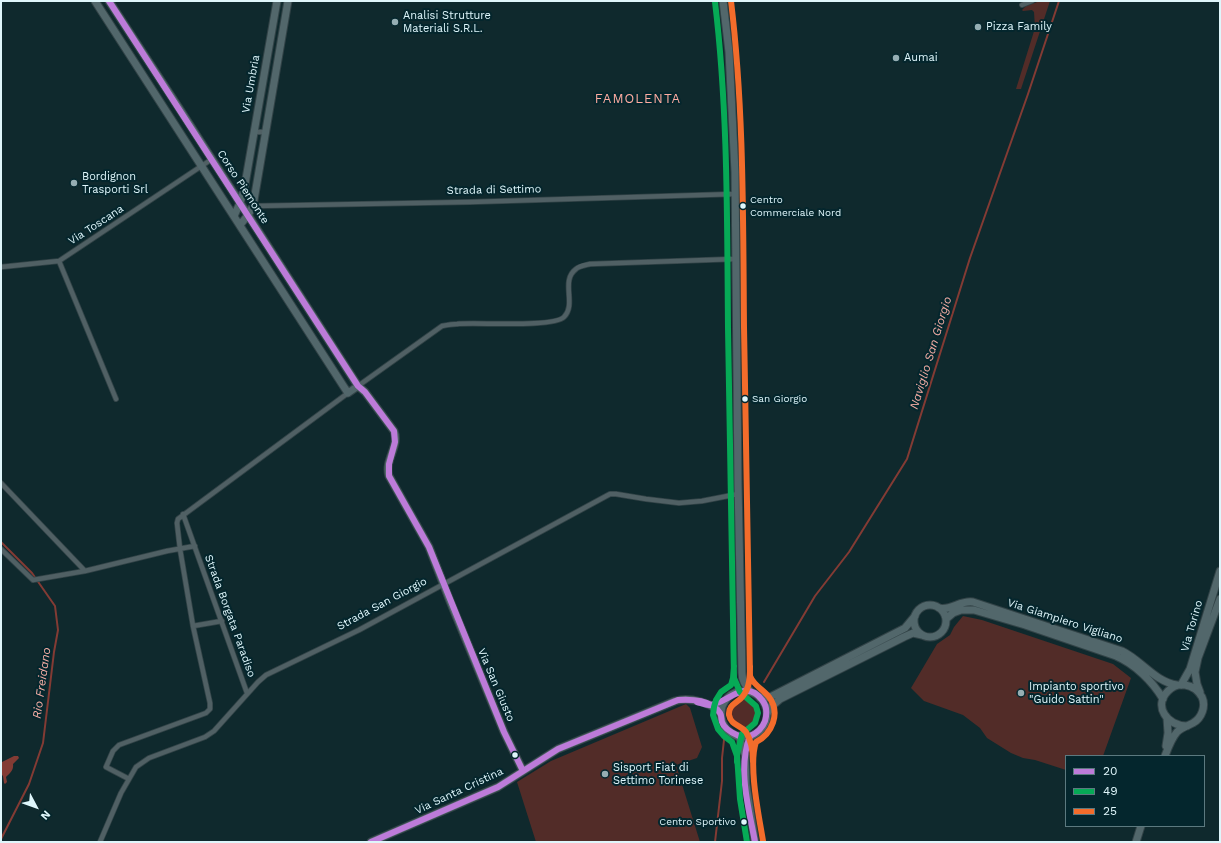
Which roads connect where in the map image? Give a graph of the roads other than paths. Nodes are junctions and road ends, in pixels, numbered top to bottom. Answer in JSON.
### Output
{"nodes":[{"id":1,"x":95,"y":1,"type":"edge"},
{"id":2,"x":277,"y":1,"type":"edge"},
{"id":3,"x":288,"y":1,"type":"edge"},
{"id":4,"x":723,"y":1,"type":"edge"},
{"id":5,"x":1032,"y":1,"type":"edge"},
{"id":6,"x":109,"y":2,"type":"edge"},
{"id":7,"x":1022,"y":5,"type":"dead end"},
{"id":8,"x":100,"y":9,"type":"junction"},
{"id":9,"x":132,"y":36,"type":"junction"},
{"id":10,"x":270,"y":39,"type":"junction"},
{"id":11,"x":280,"y":41,"type":"junction"},
{"id":12,"x":122,"y":43,"type":"junction"},
{"id":13,"x":254,"y":132,"type":"junction"},
{"id":14,"x":265,"y":132,"type":"junction"},
{"id":15,"x":212,"y":160,"type":"junction"},
{"id":16,"x":202,"y":166,"type":"junction"},
{"id":17,"x":735,"y":194,"type":"junction"},
{"id":18,"x":240,"y":203,"type":"junction"},
{"id":19,"x":253,"y":206,"type":"junction"},
{"id":20,"x":248,"y":215,"type":"junction"},
{"id":21,"x":234,"y":216,"type":"junction"},
{"id":22,"x":240,"y":225,"type":"junction"},
{"id":23,"x":735,"y":259,"type":"junction"},
{"id":24,"x":59,"y":260,"type":"junction"},
{"id":25,"x":1,"y":267,"type":"edge"},
{"id":26,"x":323,"y":332,"type":"junction"},
{"id":27,"x":313,"y":339,"type":"junction"},
{"id":28,"x":358,"y":386,"type":"junction"},
{"id":29,"x":348,"y":393,"type":"junction"},
{"id":30,"x":116,"y":399,"type":"dead end"},
{"id":31,"x":1,"y":483,"type":"edge"},
{"id":32,"x":738,"y":494,"type":"junction"},
{"id":33,"x":183,"y":514,"type":"junction"},
{"id":34,"x":195,"y":546,"type":"junction"},
{"id":35,"x":180,"y":549,"type":"junction"},
{"id":36,"x":1,"y":550,"type":"edge"},
{"id":37,"x":85,"y":571,"type":"junction"},
{"id":38,"x":1220,"y":572,"type":"edge"},
{"id":39,"x":443,"y":584,"type":"junction"},
{"id":40,"x":1220,"y":599,"type":"edge"},
{"id":41,"x":939,"y":608,"type":"junction"},
{"id":42,"x":915,"y":616,"type":"junction"},
{"id":43,"x":946,"y":619,"type":"junction"},
{"id":44,"x":222,"y":621,"type":"junction"},
{"id":45,"x":193,"y":626,"type":"junction"},
{"id":46,"x":922,"y":635,"type":"junction"},
{"id":47,"x":742,"y":678,"type":"junction"},
{"id":48,"x":1179,"y":685,"type":"junction"},
{"id":49,"x":750,"y":692,"type":"junction"},
{"id":50,"x":247,"y":693,"type":"junction"},
{"id":51,"x":736,"y":693,"type":"junction"},
{"id":52,"x":1200,"y":694,"type":"junction"},
{"id":53,"x":760,"y":698,"type":"junction"},
{"id":54,"x":727,"y":699,"type":"junction"},
{"id":55,"x":1163,"y":699,"type":"junction"},
{"id":56,"x":709,"y":705,"type":"junction"},
{"id":57,"x":721,"y":714,"type":"junction"},
{"id":58,"x":767,"y":714,"type":"junction"},
{"id":59,"x":1167,"y":718,"type":"junction"},
{"id":60,"x":1187,"y":726,"type":"junction"},
{"id":61,"x":739,"y":736,"type":"junction"},
{"id":62,"x":750,"y":736,"type":"junction"},
{"id":63,"x":745,"y":755,"type":"junction"},
{"id":64,"x":1164,"y":755,"type":"edge"},
{"id":65,"x":1165,"y":755,"type":"edge"},
{"id":66,"x":523,"y":771,"type":"junction"},
{"id":67,"x":129,"y":778,"type":"junction"},
{"id":68,"x":1141,"y":827,"type":"edge"},
{"id":69,"x":375,"y":841,"type":"edge"},
{"id":70,"x":100,"y":842,"type":"edge"},
{"id":71,"x":755,"y":842,"type":"edge"},
{"id":72,"x":1136,"y":842,"type":"edge"}],
"edges":[{"from":1,"to":8,"type":"street"},
{"from":2,"to":10,"type":"street","name":"Via Umbria"},
{"from":3,"to":11,"type":"street","name":"Via Umbria"},
{"from":4,"to":17,"type":"street"},
{"from":5,"to":7,"type":"street"},
{"from":6,"to":8,"type":"street"},
{"from":6,"to":9,"type":"street","name":"Corso Piemonte"},
{"from":8,"to":12,"type":"street"},
{"from":9,"to":12,"type":"street"},
{"from":9,"to":15,"type":"street","name":"Corso Piemonte"},
{"from":10,"to":11,"type":"street"},
{"from":10,"to":13,"type":"street","name":"Via Umbria"},
{"from":11,"to":14,"type":"street","name":"Via Umbria"},
{"from":12,"to":16,"type":"street"},
{"from":13,"to":14,"type":"street"},
{"from":13,"to":18,"type":"street","name":"Via Umbria"},
{"from":14,"to":19,"type":"street","name":"Via Umbria"},
{"from":15,"to":16,"type":"street","name":"Via Toscana"},
{"from":15,"to":18,"type":"street","name":"Corso Piemonte"},
{"from":16,"to":21,"type":"street"},
{"from":16,"to":24,"type":"street","name":"Via Toscana"},
{"from":17,"to":19,"type":"street","name":"Strada di Settimo"},
{"from":17,"to":23,"type":"street"},
{"from":18,"to":20,"type":"street","name":"Corso Piemonte"},
{"from":18,"to":21,"type":"street","name":"Via Umbria"},
{"from":19,"to":20,"type":"street","name":"Via Umbria"},
{"from":20,"to":22,"type":"street","name":"Via Umbria"},
{"from":20,"to":26,"type":"street","name":"Corso Piemonte"},
{"from":21,"to":22,"type":"street"},
{"from":22,"to":27,"type":"street"},
{"from":23,"to":28,"type":"street"},
{"from":23,"to":32,"type":"street"},
{"from":24,"to":25,"type":"street","name":"Via Toscana"},
{"from":24,"to":30,"type":"street"},
{"from":26,"to":27,"type":"street"},
{"from":26,"to":28,"type":"street","name":"Corso Piemonte"},
{"from":27,"to":29,"type":"street"},
{"from":28,"to":29,"type":"street"},
{"from":28,"to":39,"type":"street","name":"Via San Giusto"},
{"from":29,"to":33,"type":"street"},
{"from":31,"to":37,"type":"street"},
{"from":32,"to":39,"type":"street","name":"Strada San Giorgio"},
{"from":32,"to":47,"type":"street"},
{"from":33,"to":34,"type":"street","name":"Strada Borgata Paradiso"},
{"from":33,"to":35,"type":"street"},
{"from":34,"to":35,"type":"street","name":"Strada Borgata Paradiso"},
{"from":34,"to":44,"type":"street","name":"Strada Borgata Paradiso"},
{"from":35,"to":37,"type":"street","name":"Strada Borgata Paradiso"},
{"from":35,"to":45,"type":"street"},
{"from":36,"to":37,"type":"street","name":"Strada Borgata Paradiso"},
{"from":38,"to":48,"type":"street","name":"Via Torino"},
{"from":39,"to":50,"type":"street","name":"Strada San Giorgio"},
{"from":39,"to":66,"type":"street","name":"Via San Giusto"},
{"from":40,"to":52,"type":"street","name":"Via Torino"},
{"from":41,"to":42,"type":"street"},
{"from":41,"to":43,"type":"street"},
{"from":41,"to":48,"type":"street","name":"Via Giampiero Vigliano"},
{"from":42,"to":46,"type":"street"},
{"from":42,"to":53,"type":"street"},
{"from":43,"to":46,"type":"street"},
{"from":43,"to":55,"type":"street","name":"Via Giampiero Vigliano"},
{"from":44,"to":45,"type":"street"},
{"from":44,"to":50,"type":"street","name":"Strada Borgata Paradiso"},
{"from":45,"to":67,"type":"street"},
{"from":46,"to":58,"type":"street"},
{"from":47,"to":49,"type":"street"},
{"from":47,"to":51,"type":"street"},
{"from":48,"to":52,"type":"street"},
{"from":48,"to":55,"type":"street"},
{"from":49,"to":51,"type":"street"},
{"from":49,"to":53,"type":"street"},
{"from":50,"to":67,"type":"street","name":"Strada San Giorgio"},
{"from":51,"to":54,"type":"street"},
{"from":52,"to":60,"type":"street"},
{"from":53,"to":58,"type":"street"},
{"from":54,"to":56,"type":"street"},
{"from":54,"to":57,"type":"street"},
{"from":55,"to":59,"type":"street"},
{"from":56,"to":57,"type":"street","name":"Via Santa Cristina"},
{"from":56,"to":66,"type":"street","name":"Via Santa Cristina"},
{"from":57,"to":61,"type":"street"},
{"from":58,"to":62,"type":"street"},
{"from":59,"to":60,"type":"street"},
{"from":59,"to":64,"type":"street"},
{"from":60,"to":65,"type":"street"},
{"from":61,"to":62,"type":"street"},
{"from":61,"to":63,"type":"street"},
{"from":62,"to":63,"type":"street"},
{"from":63,"to":71,"type":"street"},
{"from":66,"to":69,"type":"street","name":"Via Santa Cristina"},
{"from":67,"to":70,"type":"street","name":"Strada San Giorgio"},
{"from":68,"to":72,"type":"street"}]}
